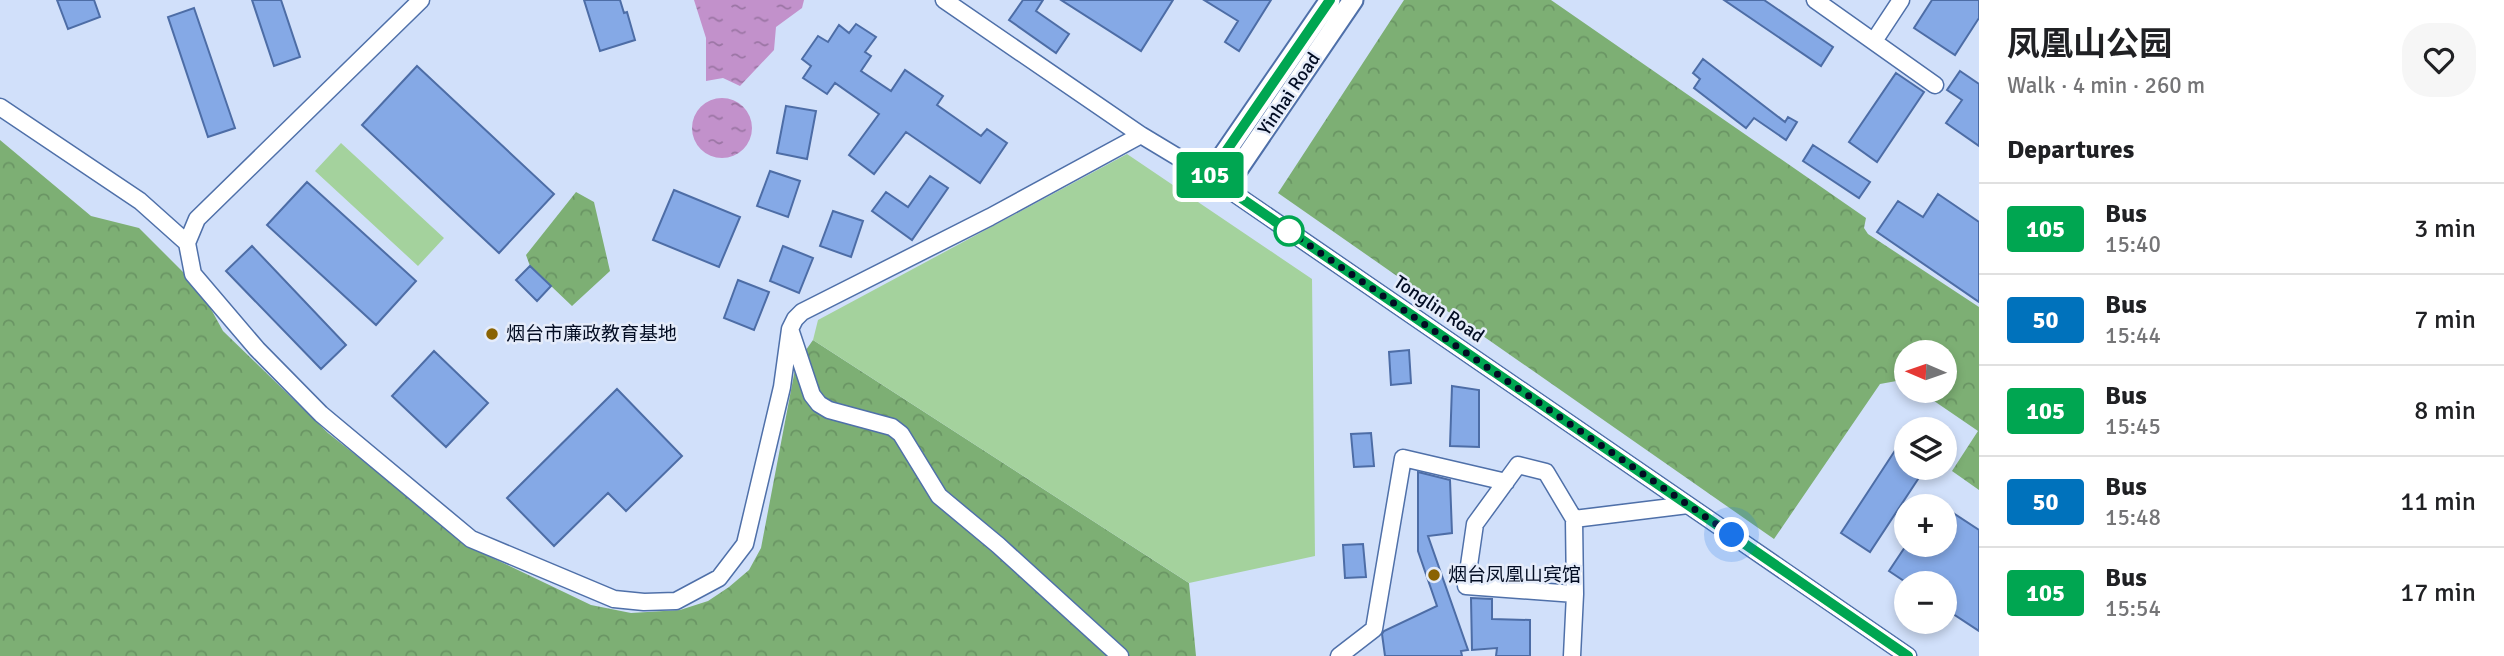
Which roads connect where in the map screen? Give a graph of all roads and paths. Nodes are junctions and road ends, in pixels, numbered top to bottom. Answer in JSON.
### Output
{"nodes":[{"id":1,"x":421,"y":0,"type":"edge"},
{"id":2,"x":944,"y":0,"type":"edge"},
{"id":3,"x":1330,"y":0,"type":"edge"},
{"id":4,"x":1353,"y":0,"type":"edge"},
{"id":5,"x":1815,"y":0,"type":"edge"},
{"id":6,"x":1901,"y":0,"type":"edge"},
{"id":7,"x":1874,"y":41,"type":"junction"},
{"id":8,"x":1935,"y":85,"type":"dead end"},
{"id":9,"x":0,"y":107,"type":"edge"},
{"id":10,"x":1141,"y":135,"type":"junction"},
{"id":11,"x":1217,"y":182,"type":"junction"},
{"id":12,"x":187,"y":243,"type":"junction"},
{"id":13,"x":790,"y":329,"type":"junction"},
{"id":14,"x":1506,"y":482,"type":"junction"},
{"id":15,"x":1688,"y":505,"type":"junction"},
{"id":16,"x":1574,"y":519,"type":"junction"},
{"id":17,"x":1575,"y":594,"type":"junction"},
{"id":18,"x":1120,"y":656,"type":"edge"},
{"id":19,"x":1339,"y":656,"type":"edge"},
{"id":20,"x":1572,"y":656,"type":"edge"},
{"id":21,"x":1908,"y":656,"type":"edge"}],
"edges":[{"from":1,"to":12,"type":"street"},
{"from":2,"to":10,"type":"street","name":"Tonglin Road"},
{"from":3,"to":11,"type":"main road","name":"Yinhai Road"},
{"from":4,"to":11,"type":"main road","name":"Yinhai Road"},
{"from":5,"to":7,"type":"street"},
{"from":6,"to":7,"type":"street"},
{"from":7,"to":8,"type":"street"},
{"from":9,"to":12,"type":"street"},
{"from":10,"to":11,"type":"street","name":"Tonglin Road"},
{"from":10,"to":13,"type":"street"},
{"from":11,"to":15,"type":"street","name":"Tonglin Road"},
{"from":12,"to":13,"type":"street"},
{"from":13,"to":18,"type":"street"},
{"from":14,"to":16,"type":"street"},
{"from":14,"to":17,"type":"street"},
{"from":14,"to":19,"type":"street"},
{"from":15,"to":16,"type":"street"},
{"from":15,"to":21,"type":"street","name":"Tonglin Road"},
{"from":16,"to":17,"type":"street"},
{"from":17,"to":20,"type":"street"}]}
